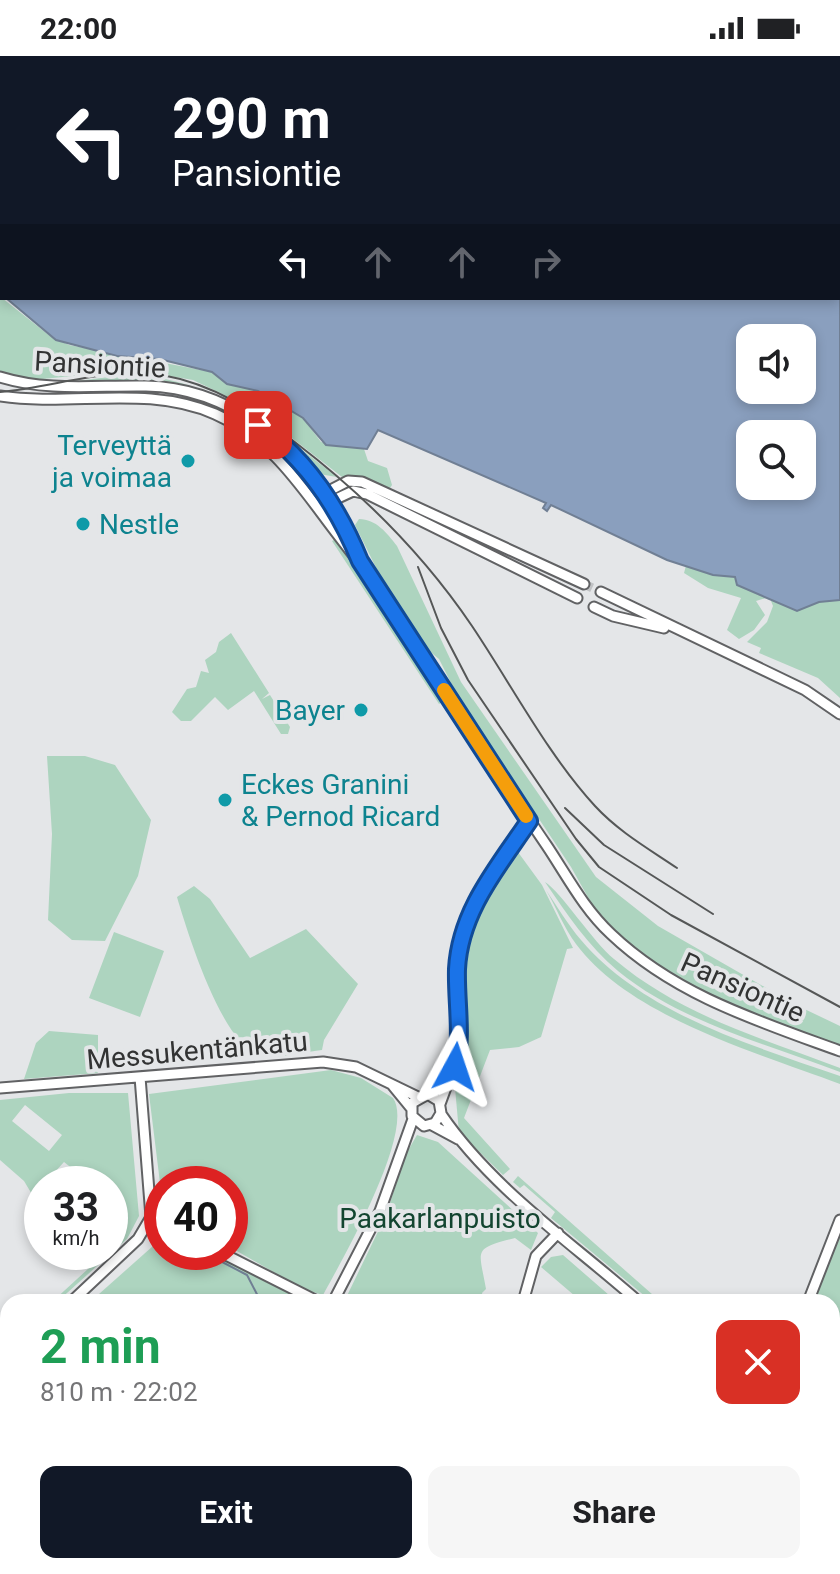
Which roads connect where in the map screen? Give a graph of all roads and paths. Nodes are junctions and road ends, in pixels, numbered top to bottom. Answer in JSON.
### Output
{"nodes":[{"id":1,"x":0,"y":377,"type":"edge"},
{"id":2,"x":0,"y":396,"type":"edge"},
{"id":3,"x":327,"y":497,"type":"junction"},
{"id":4,"x":317,"y":504,"type":"junction"},
{"id":5,"x":360,"y":561,"type":"junction"},
{"id":6,"x":584,"y":584,"type":"tunnel mouth"},
{"id":7,"x":601,"y":592,"type":"tunnel mouth"},
{"id":8,"x":577,"y":598,"type":"dead end"},
{"id":9,"x":594,"y":607,"type":"dead end"},
{"id":10,"x":683,"y":633,"type":"junction"},
{"id":11,"x":840,"y":714,"type":"edge"},
{"id":12,"x":529,"y":821,"type":"junction"},
{"id":13,"x":840,"y":1051,"type":"edge"},
{"id":14,"x":140,"y":1077,"type":"junction"},
{"id":15,"x":447,"y":1083,"type":"junction"},
{"id":16,"x":393,"y":1086,"type":"junction"},
{"id":17,"x":0,"y":1088,"type":"edge"},
{"id":18,"x":424,"y":1096,"type":"junction"},
{"id":19,"x":440,"y":1109,"type":"junction"},
{"id":20,"x":412,"y":1114,"type":"junction"},
{"id":21,"x":428,"y":1125,"type":"junction"},
{"id":22,"x":458,"y":1139,"type":"junction"},
{"id":23,"x":407,"y":1142,"type":"junction"},
{"id":24,"x":147,"y":1166,"type":"edge"},
{"id":25,"x":840,"y":1220,"type":"edge"},
{"id":26,"x":144,"y":1229,"type":"edge"},
{"id":27,"x":558,"y":1233,"type":"junction"},
{"id":28,"x":248,"y":1266,"type":"edge"},
{"id":29,"x":80,"y":1294,"type":"edge"},
{"id":30,"x":303,"y":1294,"type":"edge"},
{"id":31,"x":337,"y":1294,"type":"edge"},
{"id":32,"x":525,"y":1294,"type":"edge"},
{"id":33,"x":630,"y":1294,"type":"edge"},
{"id":34,"x":811,"y":1294,"type":"edge"}],
"edges":[{"from":1,"to":3,"type":"street","name":"Pansiontie"},
{"from":2,"to":4,"type":"street","name":"Pansiontie"},
{"from":3,"to":4,"type":"street"},
{"from":3,"to":5,"type":"street","name":"Pansiontie"},
{"from":3,"to":6,"type":"street"},
{"from":3,"to":8,"type":"street"},
{"from":4,"to":5,"type":"street","name":"Pansiontie"},
{"from":5,"to":12,"type":"street","name":"Pansiontie"},
{"from":7,"to":10,"type":"street"},
{"from":9,"to":10,"type":"street"},
{"from":10,"to":11,"type":"street"},
{"from":12,"to":13,"type":"street","name":"Pansiontie"},
{"from":12,"to":15,"type":"street"},
{"from":14,"to":16,"type":"street","name":"Messukentänkatu"},
{"from":14,"to":17,"type":"street","name":"Messukentänkatu"},
{"from":14,"to":24,"type":"street"},
{"from":15,"to":18,"type":"street"},
{"from":15,"to":19,"type":"street"},
{"from":16,"to":18,"type":"street","name":"Messukentänkatu"},
{"from":16,"to":20,"type":"street","name":"Messukentänkatu"},
{"from":18,"to":19,"type":"street","name":"Messukentänkatu"},
{"from":18,"to":20,"type":"street"},
{"from":19,"to":21,"type":"street"},
{"from":19,"to":22,"type":"street","name":"Messukentänkatu"},
{"from":20,"to":21,"type":"street"},
{"from":20,"to":23,"type":"street"},
{"from":21,"to":22,"type":"street"},
{"from":21,"to":23,"type":"street"},
{"from":22,"to":27,"type":"street"},
{"from":23,"to":31,"type":"street"},
{"from":25,"to":34,"type":"street"},
{"from":26,"to":29,"type":"street"},
{"from":27,"to":32,"type":"street"},
{"from":27,"to":33,"type":"street"},
{"from":28,"to":30,"type":"street"}]}
